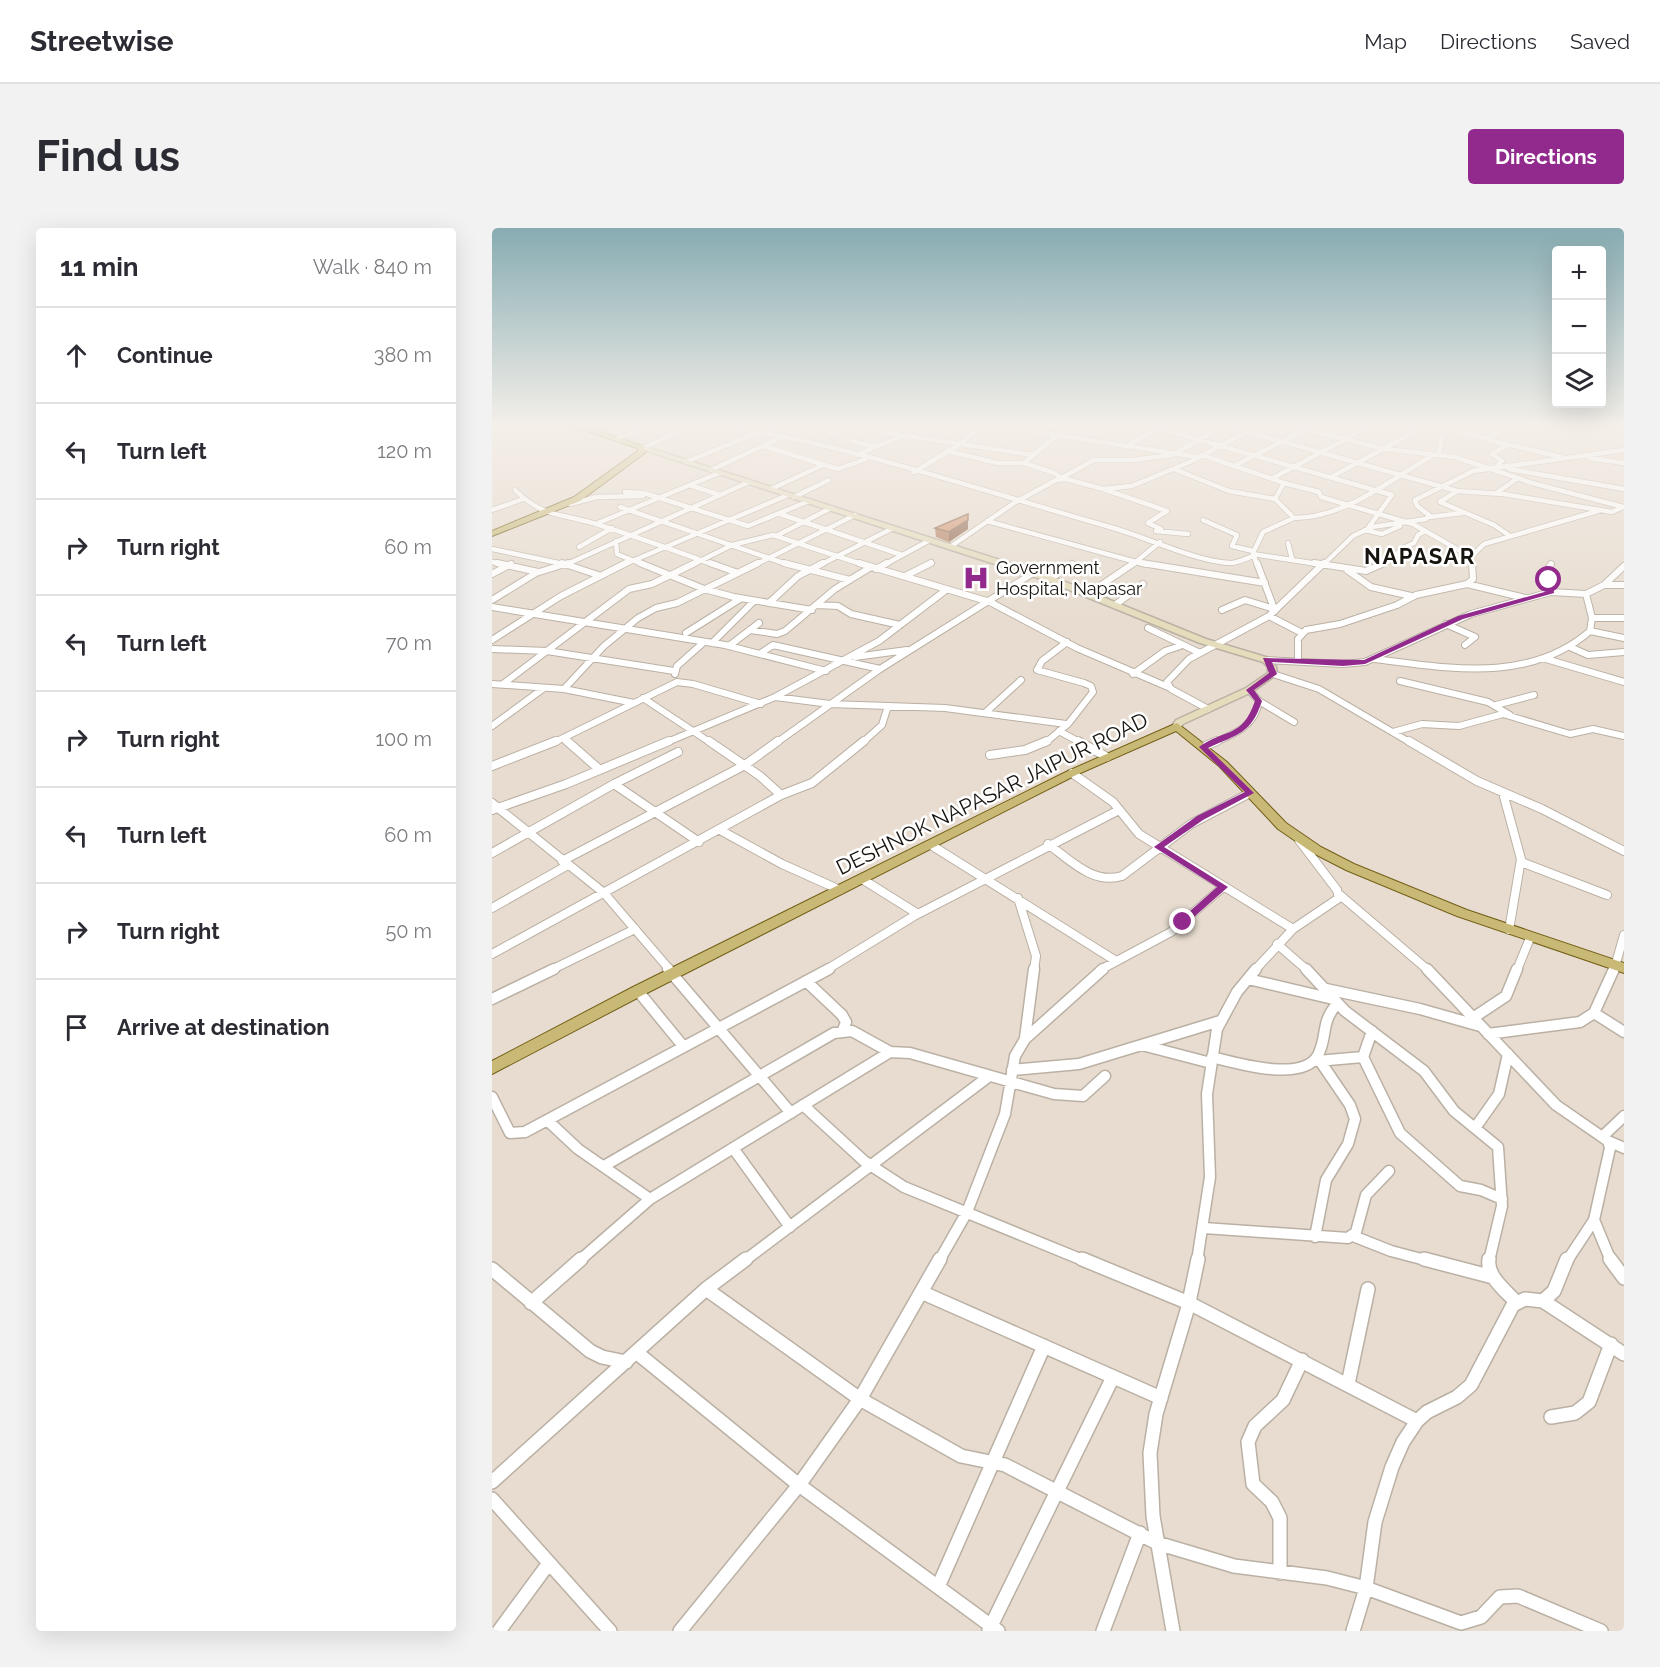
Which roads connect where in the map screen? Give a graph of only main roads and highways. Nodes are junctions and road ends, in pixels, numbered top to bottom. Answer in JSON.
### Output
{"nodes":[{"id":1,"x":588,"y":489,"type":"edge"},
{"id":2,"x":772,"y":489,"type":"edge"},
{"id":3,"x":492,"y":534,"type":"edge"},
{"id":4,"x":1177,"y":726,"type":"junction"},
{"id":5,"x":1620,"y":967,"type":"edge"},
{"id":6,"x":492,"y":1068,"type":"edge"}],
"edges":[{"from":1,"to":3,"type":"main road"},
{"from":2,"to":4,"type":"main road"},
{"from":4,"to":5,"type":"main road","name":"DESHNOK NAPASAR JAIPUR ROAD"},
{"from":4,"to":6,"type":"main road","name":"DESHNOK NAPASAR JAIPUR ROAD"}]}
